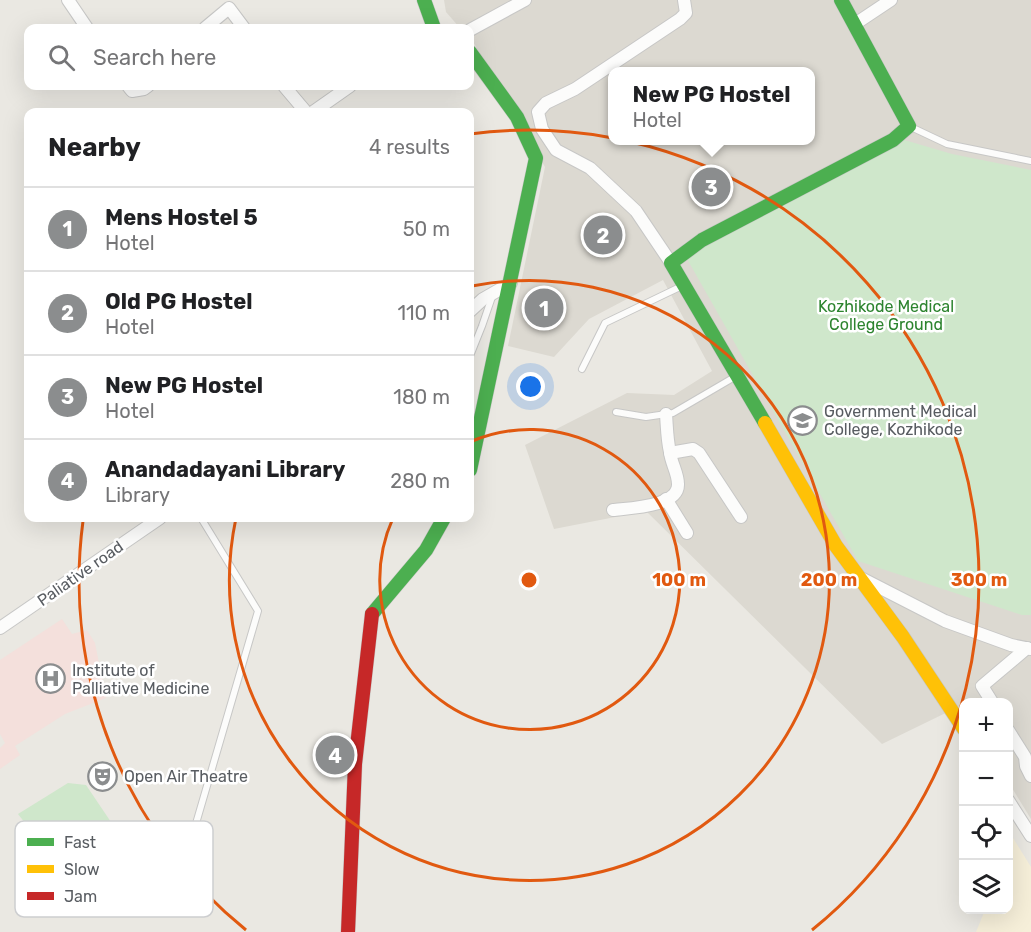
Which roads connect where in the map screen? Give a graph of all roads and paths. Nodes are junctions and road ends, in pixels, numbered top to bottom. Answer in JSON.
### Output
{"nodes":[{"id":1,"x":68,"y":0,"type":"edge"},
{"id":2,"x":424,"y":0,"type":"edge"},
{"id":3,"x":525,"y":0,"type":"edge"},
{"id":4,"x":684,"y":0,"type":"edge"},
{"id":5,"x":841,"y":0,"type":"edge"},
{"id":6,"x":891,"y":0,"type":"edge"},
{"id":7,"x":232,"y":4,"type":"edge"},
{"id":8,"x":84,"y":24,"type":"edge"},
{"id":9,"x":210,"y":24,"type":"edge"},
{"id":10,"x":242,"y":24,"type":"edge"},
{"id":11,"x":429,"y":24,"type":"edge"},
{"id":12,"x":855,"y":24,"type":"junction"},
{"id":13,"x":474,"y":28,"type":"edge"},
{"id":14,"x":474,"y":55,"type":"edge"},
{"id":15,"x":287,"y":90,"type":"edge"},
{"id":16,"x":344,"y":90,"type":"edge"},
{"id":17,"x":303,"y":108,"type":"edge"},
{"id":18,"x":319,"y":108,"type":"edge"},
{"id":19,"x":909,"y":126,"type":"junction"},
{"id":20,"x":1031,"y":161,"type":"edge"},
{"id":21,"x":671,"y":263,"type":"junction"},
{"id":22,"x":511,"y":283,"type":"junction"},
{"id":23,"x":684,"y":285,"type":"junction"},
{"id":24,"x":493,"y":293,"type":"junction"},
{"id":25,"x":474,"y":308,"type":"edge"},
{"id":26,"x":474,"y":346,"type":"edge"},
{"id":27,"x":582,"y":369,"type":"dead end"},
{"id":28,"x":738,"y":375,"type":"junction"},
{"id":29,"x":616,"y":412,"type":"dead end"},
{"id":30,"x":666,"y":414,"type":"junction"},
{"id":31,"x":474,"y":452,"type":"edge"},
{"id":32,"x":670,"y":453,"type":"junction"},
{"id":33,"x":666,"y":500,"type":"junction"},
{"id":34,"x":613,"y":510,"type":"dead end"},
{"id":35,"x":741,"y":517,"type":"dead end"},
{"id":36,"x":154,"y":522,"type":"edge"},
{"id":37,"x":203,"y":522,"type":"edge"},
{"id":38,"x":442,"y":522,"type":"edge"},
{"id":39,"x":687,"y":533,"type":"dead end"},
{"id":40,"x":857,"y":576,"type":"junction"},
{"id":41,"x":0,"y":628,"type":"edge"},
{"id":42,"x":1029,"y":648,"type":"edge"},
{"id":43,"x":990,"y":698,"type":"edge"},
{"id":44,"x":959,"y":723,"type":"edge"},
{"id":45,"x":1013,"y":738,"type":"edge"},
{"id":46,"x":1031,"y":776,"type":"edge"},
{"id":47,"x":1012,"y":806,"type":"edge"},
{"id":48,"x":197,"y":821,"type":"edge"},
{"id":49,"x":1031,"y":836,"type":"edge"},
{"id":50,"x":348,"y":932,"type":"edge"}],
"edges":[{"from":1,"to":8,"type":"street"},
{"from":2,"to":11,"type":"street"},
{"from":3,"to":13,"type":"street"},
{"from":4,"to":21,"type":"street"},
{"from":5,"to":12,"type":"street"},
{"from":6,"to":12,"type":"street"},
{"from":7,"to":9,"type":"street"},
{"from":7,"to":10,"type":"street"},
{"from":12,"to":19,"type":"street"},
{"from":14,"to":22,"type":"street"},
{"from":15,"to":17,"type":"street"},
{"from":16,"to":18,"type":"street"},
{"from":19,"to":20,"type":"lane"},
{"from":19,"to":21,"type":"street"},
{"from":21,"to":23,"type":"street"},
{"from":22,"to":24,"type":"street"},
{"from":22,"to":31,"type":"street"},
{"from":23,"to":27,"type":"lane"},
{"from":23,"to":28,"type":"street"},
{"from":24,"to":25,"type":"street"},
{"from":24,"to":26,"type":"lane"},
{"from":28,"to":30,"type":"lane"},
{"from":28,"to":40,"type":"street"},
{"from":29,"to":30,"type":"lane"},
{"from":30,"to":32,"type":"street"},
{"from":32,"to":33,"type":"street"},
{"from":32,"to":35,"type":"street"},
{"from":33,"to":34,"type":"street"},
{"from":33,"to":39,"type":"street"},
{"from":36,"to":41,"type":"street","name":"Paliative road"},
{"from":37,"to":48,"type":"lane"},
{"from":38,"to":50,"type":"street"},
{"from":40,"to":42,"type":"street"},
{"from":40,"to":44,"type":"street"},
{"from":42,"to":43,"type":"street"},
{"from":45,"to":46,"type":"street"},
{"from":47,"to":49,"type":"street"}]}
